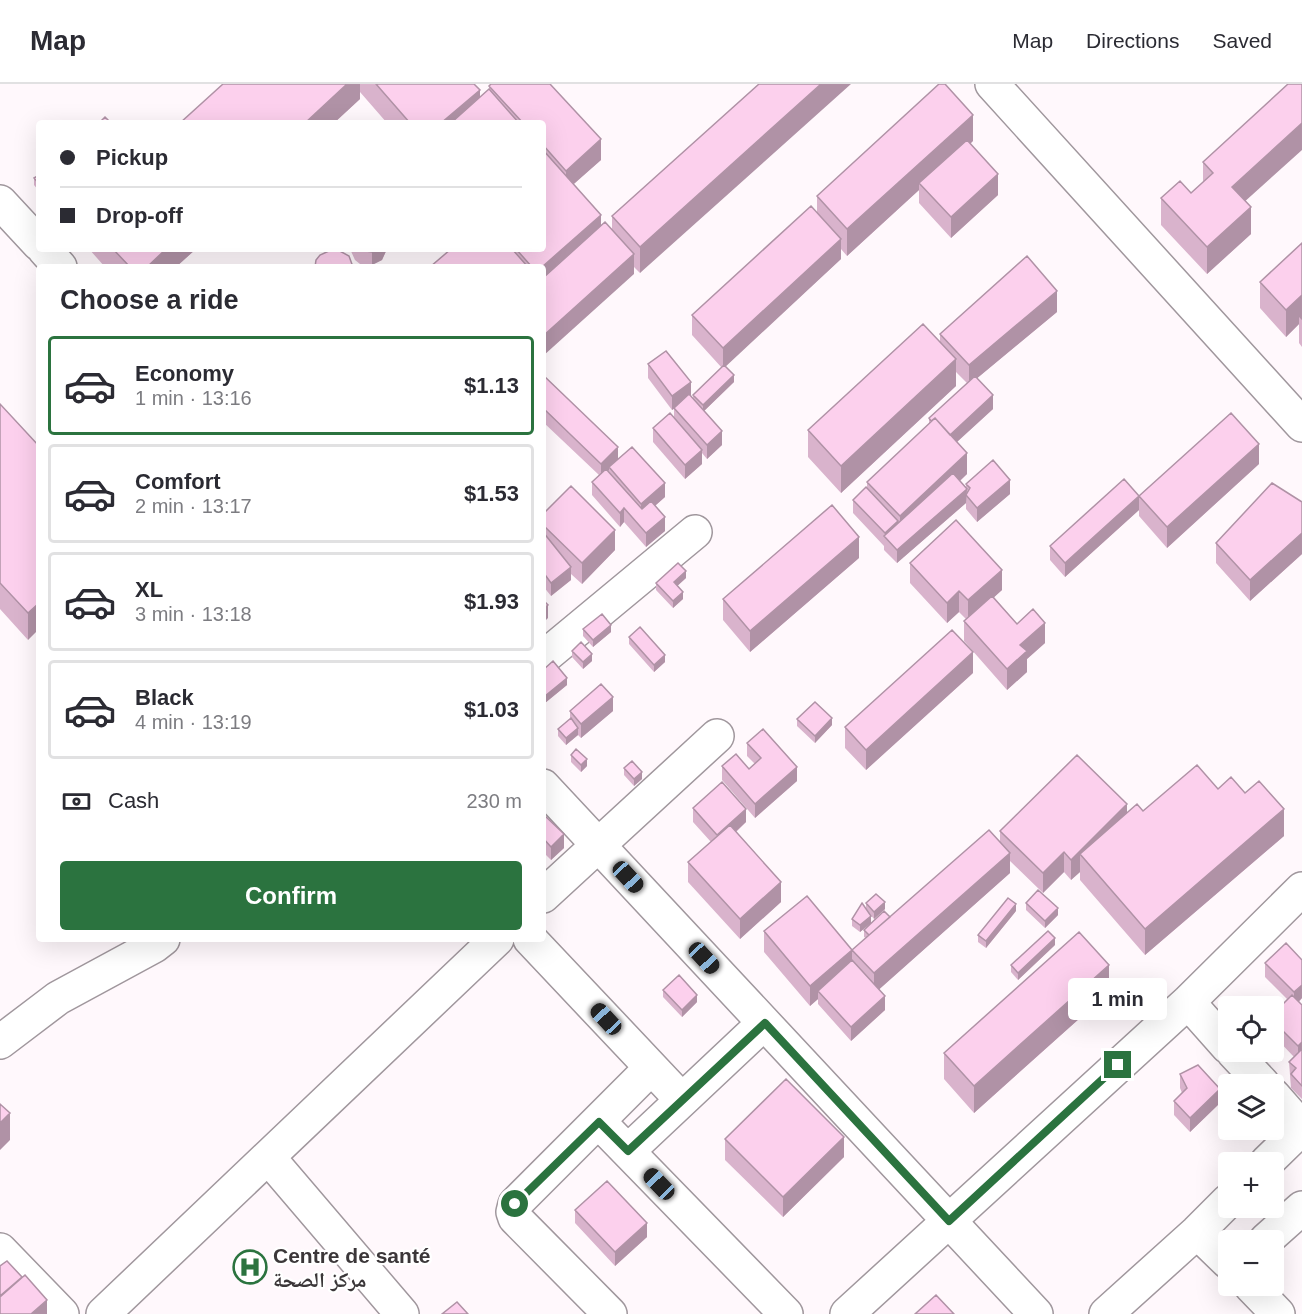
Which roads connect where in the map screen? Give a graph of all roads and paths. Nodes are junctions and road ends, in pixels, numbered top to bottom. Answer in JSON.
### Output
{"nodes":[{"id":1,"x":992,"y":84,"type":"edge"},
{"id":2,"x":0,"y":202,"type":"edge"},
{"id":3,"x":36,"y":241,"type":"edge"},
{"id":4,"x":47,"y":252,"type":"edge"},
{"id":5,"x":57,"y":264,"type":"edge"},
{"id":6,"x":1302,"y":426,"type":"edge"},
{"id":7,"x":695,"y":532,"type":"dead end"},
{"id":8,"x":546,"y":656,"type":"edge"},
{"id":9,"x":717,"y":736,"type":"dead end"},
{"id":10,"x":546,"y":789,"type":"edge"},
{"id":11,"x":597,"y":844,"type":"junction"},
{"id":12,"x":1302,"y":889,"type":"edge"},
{"id":13,"x":546,"y":893,"type":"edge"},
{"id":14,"x":159,"y":942,"type":"edge"},
{"id":15,"x":495,"y":942,"type":"edge"},
{"id":16,"x":533,"y":942,"type":"edge"},
{"id":17,"x":1188,"y":1002,"type":"junction"},
{"id":18,"x":765,"y":1023,"type":"junction"},
{"id":19,"x":1218,"y":1036,"type":"edge"},
{"id":20,"x":0,"y":1042,"type":"edge"},
{"id":21,"x":1242,"y":1062,"type":"edge"},
{"id":22,"x":651,"y":1068,"type":"junction"},
{"id":23,"x":1254,"y":1074,"type":"edge"},
{"id":24,"x":682,"y":1100,"type":"junction"},
{"id":25,"x":1284,"y":1107,"type":"edge"},
{"id":26,"x":599,"y":1122,"type":"junction"},
{"id":27,"x":1302,"y":1128,"type":"edge"},
{"id":28,"x":628,"y":1151,"type":"junction"},
{"id":29,"x":1277,"y":1152,"type":"edge"},
{"id":30,"x":268,"y":1156,"type":"junction"},
{"id":31,"x":1302,"y":1208,"type":"edge"},
{"id":32,"x":1218,"y":1211,"type":"edge"},
{"id":33,"x":949,"y":1221,"type":"junction"},
{"id":34,"x":1277,"y":1230,"type":"edge"},
{"id":35,"x":1197,"y":1232,"type":"junction"},
{"id":36,"x":0,"y":1250,"type":"edge"},
{"id":37,"x":1218,"y":1252,"type":"edge"},
{"id":38,"x":1261,"y":1296,"type":"edge"},
{"id":39,"x":62,"y":1314,"type":"edge"},
{"id":40,"x":103,"y":1314,"type":"edge"},
{"id":41,"x":402,"y":1314,"type":"edge"},
{"id":42,"x":610,"y":1314,"type":"edge"},
{"id":43,"x":786,"y":1314,"type":"edge"},
{"id":44,"x":847,"y":1314,"type":"edge"},
{"id":45,"x":1036,"y":1314,"type":"edge"},
{"id":46,"x":1106,"y":1314,"type":"edge"},
{"id":47,"x":1278,"y":1314,"type":"edge"}],
"edges":[{"from":1,"to":6,"type":"street"},
{"from":2,"to":3,"type":"street"},
{"from":4,"to":5,"type":"street"},
{"from":7,"to":8,"type":"street"},
{"from":9,"to":11,"type":"street"},
{"from":10,"to":11,"type":"street"},
{"from":11,"to":13,"type":"street"},
{"from":11,"to":18,"type":"street"},
{"from":12,"to":17,"type":"street"},
{"from":14,"to":20,"type":"street"},
{"from":15,"to":30,"type":"street"},
{"from":16,"to":22,"type":"street"},
{"from":17,"to":19,"type":"street"},
{"from":17,"to":33,"type":"street"},
{"from":18,"to":24,"type":"street"},
{"from":18,"to":33,"type":"street"},
{"from":21,"to":23,"type":"street"},
{"from":22,"to":24,"type":"street"},
{"from":22,"to":26,"type":"street"},
{"from":24,"to":28,"type":"street"},
{"from":25,"to":27,"type":"street"},
{"from":26,"to":28,"type":"street"},
{"from":26,"to":42,"type":"street"},
{"from":27,"to":29,"type":"street"},
{"from":28,"to":43,"type":"street"},
{"from":30,"to":40,"type":"street"},
{"from":30,"to":41,"type":"street"},
{"from":31,"to":34,"type":"street"},
{"from":32,"to":35,"type":"street"},
{"from":33,"to":44,"type":"street"},
{"from":33,"to":45,"type":"street"},
{"from":35,"to":37,"type":"street"},
{"from":35,"to":46,"type":"street"},
{"from":36,"to":39,"type":"street"},
{"from":38,"to":47,"type":"street"}]}
